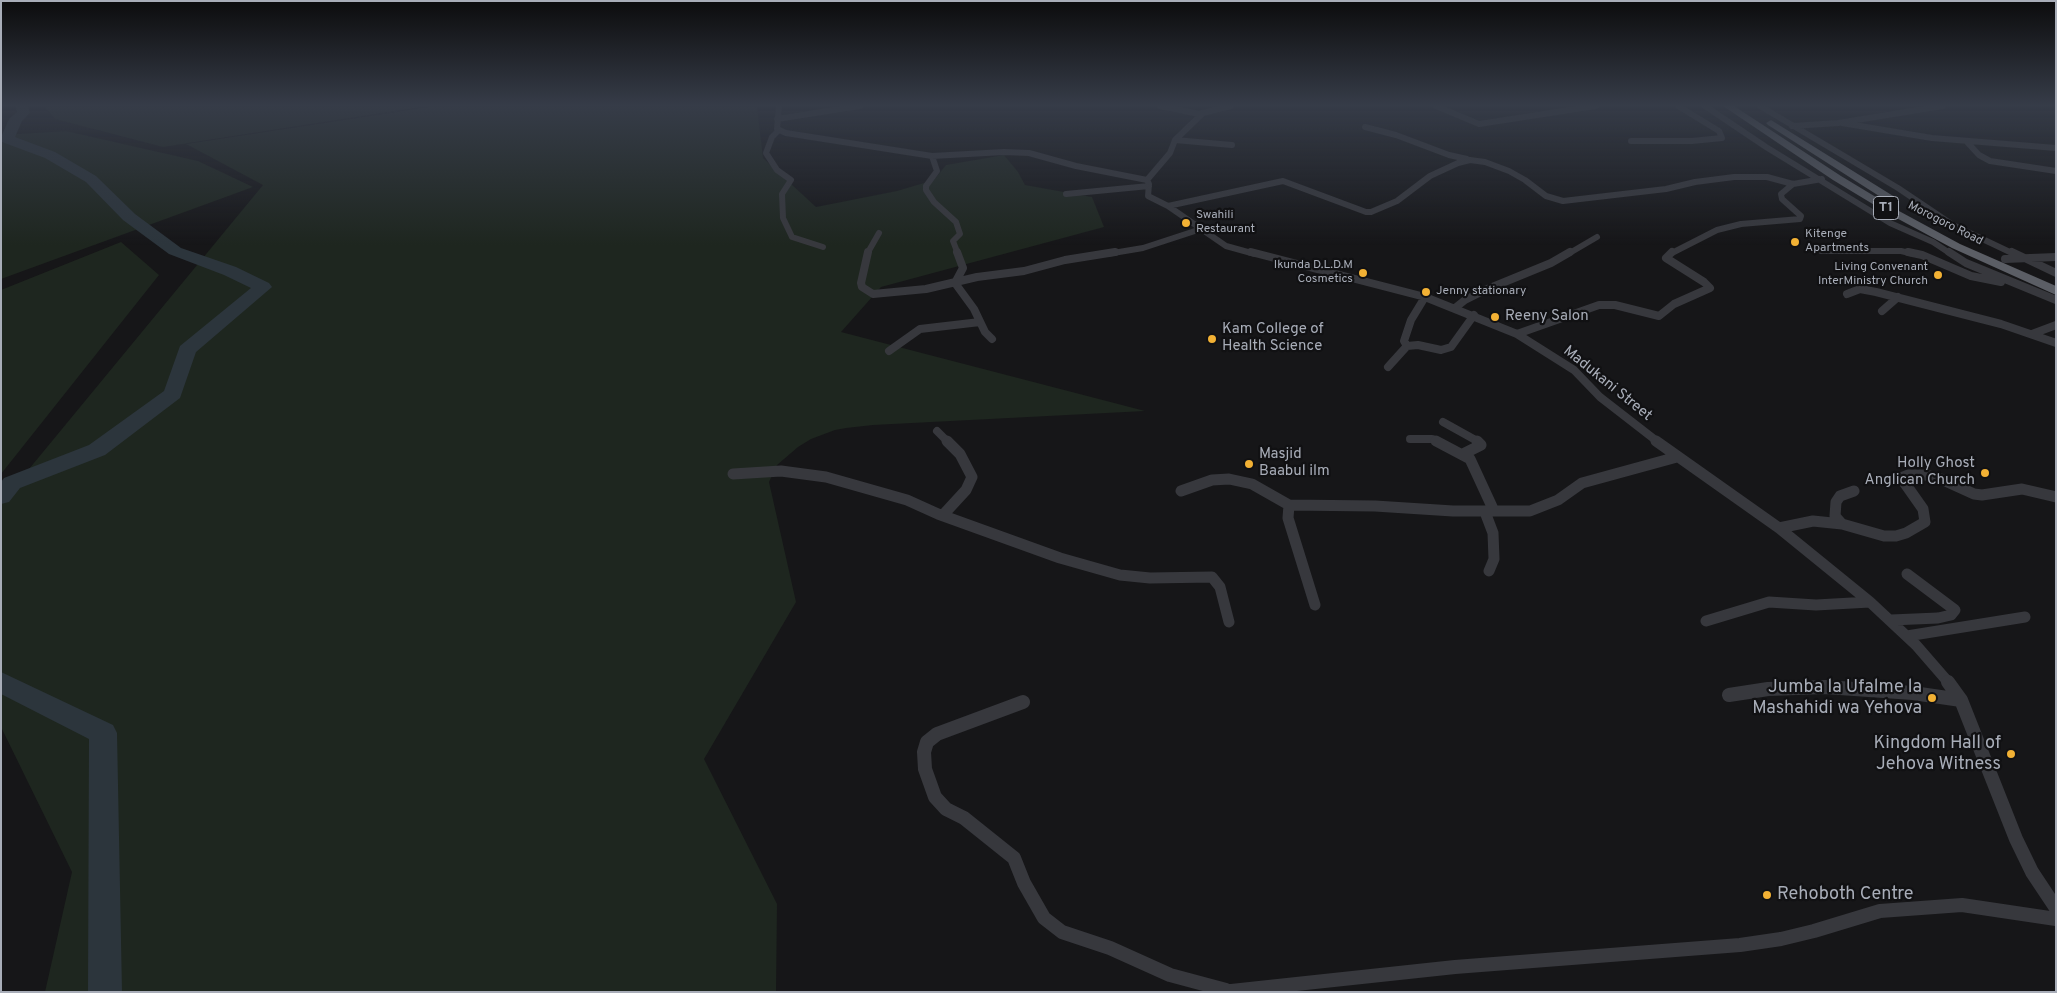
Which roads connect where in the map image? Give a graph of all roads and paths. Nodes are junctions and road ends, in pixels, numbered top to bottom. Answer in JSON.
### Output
{"nodes":[{"id":1,"x":766,"y":152,"type":"edge"},
{"id":2,"x":910,"y":152,"type":"edge"},
{"id":3,"x":998,"y":152,"type":"edge"},
{"id":4,"x":1013,"y":152,"type":"edge"},
{"id":5,"x":1170,"y":152,"type":"edge"},
{"id":6,"x":1440,"y":152,"type":"edge"},
{"id":7,"x":1775,"y":152,"type":"edge"},
{"id":8,"x":1798,"y":152,"type":"edge"},
{"id":9,"x":1819,"y":152,"type":"edge"},
{"id":10,"x":1838,"y":152,"type":"edge"},
{"id":11,"x":1977,"y":152,"type":"edge"},
{"id":12,"x":932,"y":156,"type":"junction"},
{"id":13,"x":1470,"y":160,"type":"junction"},
{"id":14,"x":2056,"y":170,"type":"edge"},
{"id":15,"x":1822,"y":179,"type":"junction"},
{"id":16,"x":1148,"y":183,"type":"junction"},
{"id":17,"x":1793,"y":184,"type":"junction"},
{"id":18,"x":1066,"y":194,"type":"dead end"},
{"id":19,"x":1168,"y":206,"type":"junction"},
{"id":20,"x":1201,"y":229,"type":"junction"},
{"id":21,"x":879,"y":233,"type":"dead end"},
{"id":22,"x":1597,"y":237,"type":"dead end"},
{"id":23,"x":823,"y":247,"type":"dead end"},
{"id":24,"x":1821,"y":251,"type":"dead end"},
{"id":25,"x":2056,"y":257,"type":"edge"},
{"id":26,"x":2005,"y":258,"type":"junction"},
{"id":27,"x":2021,"y":258,"type":"junction"},
{"id":28,"x":2056,"y":273,"type":"edge"},
{"id":29,"x":2056,"y":281,"type":"edge"},
{"id":30,"x":955,"y":284,"type":"junction"},
{"id":31,"x":2024,"y":287,"type":"junction"},
{"id":32,"x":2056,"y":291,"type":"edge"},
{"id":33,"x":1847,"y":294,"type":"dead end"},
{"id":34,"x":1424,"y":297,"type":"junction"},
{"id":35,"x":1898,"y":297,"type":"junction"},
{"id":36,"x":2056,"y":300,"type":"edge"},
{"id":37,"x":1454,"y":308,"type":"junction"},
{"id":38,"x":1882,"y":311,"type":"dead end"},
{"id":39,"x":1474,"y":315,"type":"junction"},
{"id":40,"x":980,"y":322,"type":"junction"},
{"id":41,"x":2056,"y":325,"type":"edge"},
{"id":42,"x":1517,"y":334,"type":"junction"},
{"id":43,"x":2032,"y":334,"type":"junction"},
{"id":44,"x":992,"y":339,"type":"dead end"},
{"id":45,"x":2056,"y":343,"type":"edge"},
{"id":46,"x":1407,"y":346,"type":"junction"},
{"id":47,"x":889,"y":351,"type":"dead end"},
{"id":48,"x":1388,"y":367,"type":"dead end"},
{"id":49,"x":1443,"y":422,"type":"dead end"},
{"id":50,"x":937,"y":431,"type":"dead end"},
{"id":51,"x":1410,"y":439,"type":"dead end"},
{"id":52,"x":1464,"y":454,"type":"junction"},
{"id":53,"x":1677,"y":457,"type":"junction"},
{"id":54,"x":733,"y":474,"type":"dead end"},
{"id":55,"x":1181,"y":491,"type":"dead end"},
{"id":56,"x":1854,"y":491,"type":"dead end"},
{"id":57,"x":2056,"y":497,"type":"edge"},
{"id":58,"x":1289,"y":505,"type":"junction"},
{"id":59,"x":1489,"y":511,"type":"junction"},
{"id":60,"x":944,"y":515,"type":"junction"},
{"id":61,"x":1842,"y":524,"type":"junction"},
{"id":62,"x":1779,"y":528,"type":"junction"},
{"id":63,"x":1489,"y":570,"type":"dead end"},
{"id":64,"x":1907,"y":574,"type":"dead end"},
{"id":65,"x":1870,"y":602,"type":"junction"},
{"id":66,"x":1315,"y":605,"type":"dead end"},
{"id":67,"x":2025,"y":618,"type":"dead end"},
{"id":68,"x":1891,"y":620,"type":"junction"},
{"id":69,"x":1706,"y":621,"type":"dead end"},
{"id":70,"x":1229,"y":622,"type":"dead end"},
{"id":71,"x":1907,"y":636,"type":"junction"},
{"id":72,"x":1729,"y":695,"type":"dead end"},
{"id":73,"x":1961,"y":700,"type":"junction"},
{"id":74,"x":1023,"y":702,"type":"dead end"},
{"id":75,"x":2056,"y":908,"type":"edge"},
{"id":76,"x":2056,"y":919,"type":"edge"},
{"id":77,"x":1224,"y":991,"type":"edge"}],
"edges":[{"from":1,"to":23,"type":"street"},
{"from":2,"to":12,"type":"street"},
{"from":3,"to":12,"type":"street"},
{"from":4,"to":16,"type":"street"},
{"from":5,"to":16,"type":"street"},
{"from":6,"to":13,"type":"street"},
{"from":7,"to":15,"type":"street"},
{"from":8,"to":32,"type":"highway","name":"Morogoro Road","number":"T1"},
{"from":9,"to":26,"type":"highway","name":"Morogoro Road","number":"T1"},
{"from":10,"to":27,"type":"street"},
{"from":11,"to":14,"type":"street"},
{"from":12,"to":30,"type":"street"},
{"from":13,"to":17,"type":"street"},
{"from":13,"to":19,"type":"street"},
{"from":15,"to":17,"type":"street"},
{"from":15,"to":31,"type":"street"},
{"from":16,"to":18,"type":"street"},
{"from":16,"to":19,"type":"street","name":"Madukani Street"},
{"from":17,"to":42,"type":"street"},
{"from":19,"to":20,"type":"street","name":"Madukani Street"},
{"from":20,"to":30,"type":"street"},
{"from":20,"to":34,"type":"street","name":"Madukani Street"},
{"from":21,"to":30,"type":"street"},
{"from":22,"to":37,"type":"street"},
{"from":24,"to":31,"type":"street"},
{"from":25,"to":27,"type":"street"},
{"from":26,"to":27,"type":"street"},
{"from":26,"to":29,"type":"highway","name":"Morogoro Road","number":"T1"},
{"from":27,"to":28,"type":"street"},
{"from":30,"to":40,"type":"street"},
{"from":31,"to":36,"type":"street"},
{"from":33,"to":35,"type":"street"},
{"from":34,"to":37,"type":"street","name":"Madukani Street"},
{"from":34,"to":46,"type":"street"},
{"from":35,"to":38,"type":"street"},
{"from":35,"to":43,"type":"street"},
{"from":37,"to":39,"type":"street","name":"Madukani Street"},
{"from":39,"to":42,"type":"street","name":"Madukani Street"},
{"from":39,"to":46,"type":"street"},
{"from":40,"to":44,"type":"street"},
{"from":40,"to":47,"type":"street"},
{"from":41,"to":43,"type":"street"},
{"from":42,"to":53,"type":"street","name":"Madukani Street"},
{"from":43,"to":45,"type":"street"},
{"from":46,"to":48,"type":"street"},
{"from":49,"to":52,"type":"street"},
{"from":50,"to":60,"type":"street"},
{"from":51,"to":52,"type":"street"},
{"from":52,"to":59,"type":"street"},
{"from":53,"to":59,"type":"street"},
{"from":53,"to":62,"type":"street","name":"Madukani Street"},
{"from":54,"to":60,"type":"street"},
{"from":55,"to":58,"type":"street"},
{"from":56,"to":61,"type":"street"},
{"from":57,"to":61,"type":"street"},
{"from":58,"to":59,"type":"street"},
{"from":58,"to":66,"type":"street"},
{"from":59,"to":63,"type":"street"},
{"from":60,"to":70,"type":"street"},
{"from":61,"to":62,"type":"street"},
{"from":62,"to":65,"type":"street","name":"Madukani Street"},
{"from":64,"to":68,"type":"street"},
{"from":65,"to":68,"type":"street","name":"Madukani Street"},
{"from":65,"to":69,"type":"street"},
{"from":67,"to":71,"type":"street"},
{"from":68,"to":71,"type":"street","name":"Madukani Street"},
{"from":71,"to":73,"type":"street","name":"Madukani Street"},
{"from":72,"to":73,"type":"street"},
{"from":73,"to":75,"type":"street","name":"Madukani Street"},
{"from":74,"to":77,"type":"street"},
{"from":76,"to":77,"type":"street"}]}
